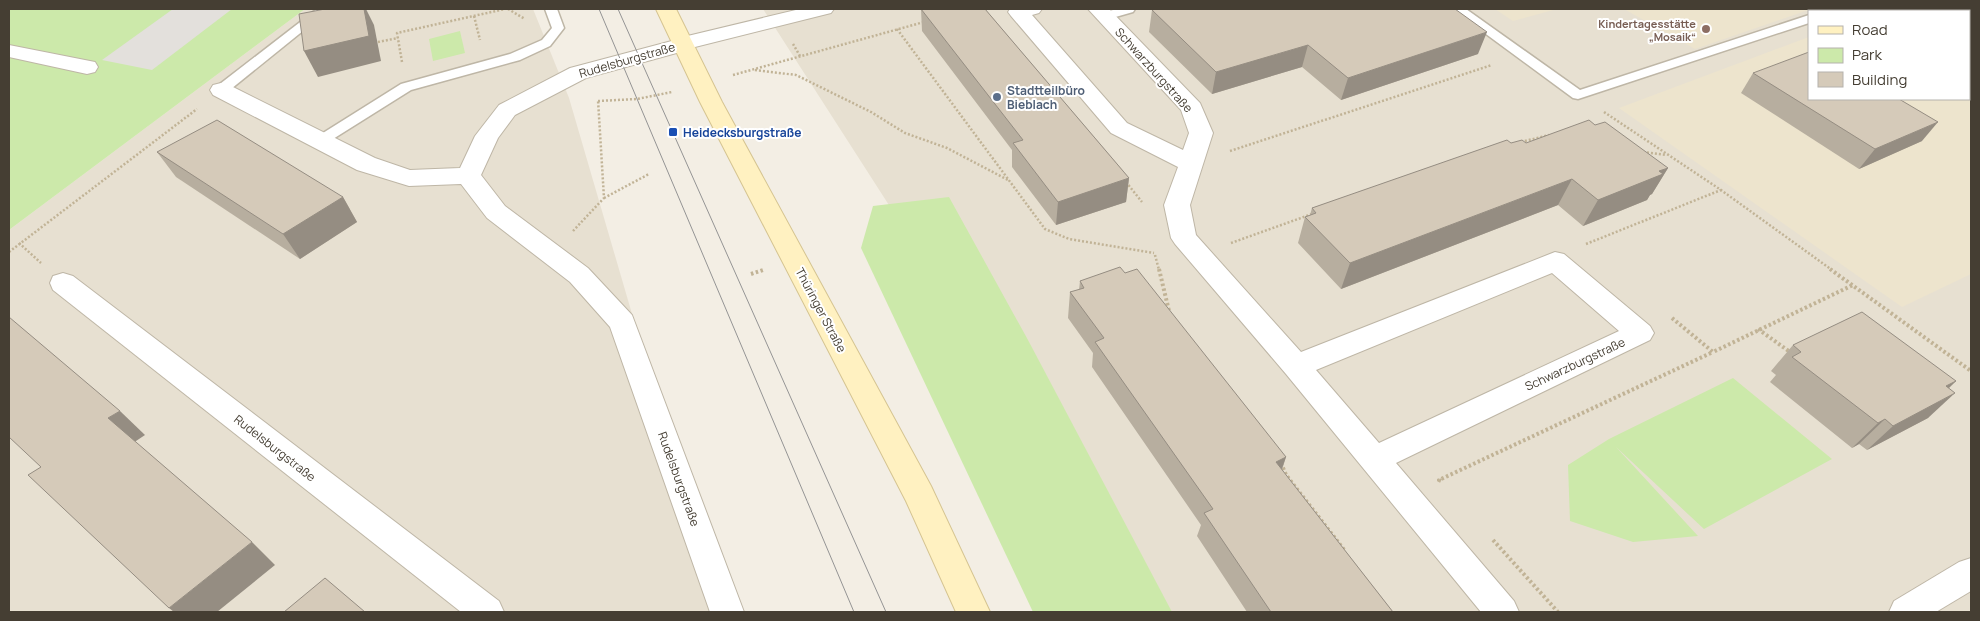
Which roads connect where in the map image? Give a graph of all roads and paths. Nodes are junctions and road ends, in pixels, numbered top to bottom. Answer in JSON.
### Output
{"nodes":[{"id":1,"x":324,"y":9,"type":"edge"},
{"id":2,"x":505,"y":9,"type":"edge"},
{"id":3,"x":551,"y":9,"type":"edge"},
{"id":4,"x":666,"y":9,"type":"edge"},
{"id":5,"x":824,"y":9,"type":"edge"},
{"id":6,"x":1032,"y":9,"type":"edge"},
{"id":7,"x":1458,"y":9,"type":"edge"},
{"id":8,"x":1110,"y":11,"type":"edge"},
{"id":9,"x":1808,"y":19,"type":"edge"},
{"id":10,"x":925,"y":22,"type":"edge"},
{"id":11,"x":898,"y":29,"type":"junction"},
{"id":12,"x":398,"y":38,"type":"junction"},
{"id":13,"x":378,"y":42,"type":"dead end"},
{"id":14,"x":683,"y":44,"type":"junction"},
{"id":15,"x":9,"y":52,"type":"edge"},
{"id":16,"x":1522,"y":55,"type":"junction"},
{"id":17,"x":87,"y":67,"type":"dead end"},
{"id":18,"x":752,"y":70,"type":"junction"},
{"id":19,"x":702,"y":84,"type":"junction"},
{"id":20,"x":406,"y":87,"type":"junction"},
{"id":21,"x":221,"y":90,"type":"junction"},
{"id":22,"x":1619,"y":121,"type":"dead end"},
{"id":23,"x":1558,"y":134,"type":"edge"},
{"id":24,"x":320,"y":141,"type":"junction"},
{"id":25,"x":1516,"y":144,"type":"edge"},
{"id":26,"x":1640,"y":152,"type":"edge"},
{"id":27,"x":1221,"y":154,"type":"dead end"},
{"id":28,"x":1669,"y":156,"type":"junction"},
{"id":29,"x":1192,"y":164,"type":"junction"},
{"id":30,"x":649,"y":174,"type":"dead end"},
{"id":31,"x":468,"y":176,"type":"junction"},
{"id":32,"x":1122,"y":176,"type":"edge"},
{"id":33,"x":1010,"y":182,"type":"junction"},
{"id":34,"x":1721,"y":190,"type":"junction"},
{"id":35,"x":604,"y":198,"type":"junction"},
{"id":36,"x":1143,"y":208,"type":"dead end"},
{"id":37,"x":1320,"y":212,"type":"edge"},
{"id":38,"x":1152,"y":244,"type":"dead end"},
{"id":39,"x":1227,"y":244,"type":"dead end"},
{"id":40,"x":9,"y":252,"type":"edge"},
{"id":41,"x":1592,"y":252,"type":"dead end"},
{"id":42,"x":1154,"y":253,"type":"junction"},
{"id":43,"x":552,"y":254,"type":"junction"},
{"id":44,"x":63,"y":283,"type":"dead end"},
{"id":45,"x":1853,"y":285,"type":"junction"},
{"id":46,"x":1169,"y":312,"type":"edge"},
{"id":47,"x":1668,"y":314,"type":"dead end"},
{"id":48,"x":1758,"y":329,"type":"junction"},
{"id":49,"x":1713,"y":352,"type":"junction"},
{"id":50,"x":1797,"y":358,"type":"edge"},
{"id":51,"x":1296,"y":366,"type":"junction"},
{"id":52,"x":1971,"y":371,"type":"edge"},
{"id":53,"x":1405,"y":444,"type":"junction"},
{"id":54,"x":1278,"y":458,"type":"edge"},
{"id":55,"x":1374,"y":459,"type":"junction"},
{"id":56,"x":1439,"y":480,"type":"junction"},
{"id":57,"x":1446,"y":487,"type":"dead end"},
{"id":58,"x":1492,"y":538,"type":"dead end"},
{"id":59,"x":1345,"y":551,"type":"edge"},
{"id":60,"x":1971,"y":573,"type":"edge"},
{"id":61,"x":487,"y":612,"type":"edge"},
{"id":62,"x":726,"y":612,"type":"edge"},
{"id":63,"x":973,"y":612,"type":"edge"},
{"id":64,"x":1502,"y":612,"type":"edge"},
{"id":65,"x":1558,"y":612,"type":"edge"},
{"id":66,"x":1906,"y":612,"type":"edge"}],
"edges":[{"from":1,"to":21,"type":"lane"},
{"from":2,"to":12,"type":"path"},
{"from":3,"to":20,"type":"lane"},
{"from":4,"to":14,"type":"main road","name":"Thüringer Straße"},
{"from":5,"to":14,"type":"street"},
{"from":6,"to":29,"type":"street"},
{"from":7,"to":16,"type":"lane"},
{"from":8,"to":29,"type":"street","name":"Schwarzburgstraße"},
{"from":9,"to":16,"type":"lane"},
{"from":10,"to":11,"type":"path"},
{"from":11,"to":18,"type":"path"},
{"from":11,"to":33,"type":"path"},
{"from":12,"to":13,"type":"path"},
{"from":12,"to":20,"type":"path"},
{"from":14,"to":19,"type":"main road","name":"Thüringer Straße"},
{"from":14,"to":31,"type":"street","name":"Rudelsburgstraße"},
{"from":15,"to":17,"type":"street"},
{"from":16,"to":27,"type":"path"},
{"from":18,"to":19,"type":"path"},
{"from":18,"to":33,"type":"path"},
{"from":19,"to":35,"type":"path"},
{"from":19,"to":63,"type":"main road","name":"Thüringer Straße"},
{"from":20,"to":24,"type":"lane"},
{"from":21,"to":24,"type":"street"},
{"from":21,"to":40,"type":"path"},
{"from":22,"to":28,"type":"path"},
{"from":23,"to":25,"type":"path"},
{"from":24,"to":31,"type":"street"},
{"from":26,"to":28,"type":"path"},
{"from":28,"to":34,"type":"path"},
{"from":29,"to":51,"type":"street","name":"Schwarzburgstraße"},
{"from":30,"to":35,"type":"path"},
{"from":31,"to":43,"type":"street","name":"Rudelsburgstraße"},
{"from":32,"to":36,"type":"path"},
{"from":33,"to":42,"type":"path"},
{"from":34,"to":41,"type":"path"},
{"from":34,"to":45,"type":"path"},
{"from":35,"to":43,"type":"path"},
{"from":37,"to":39,"type":"path"},
{"from":38,"to":42,"type":"path"},
{"from":42,"to":46,"type":"path"},
{"from":43,"to":62,"type":"street","name":"Rudelsburgstraße"},
{"from":44,"to":61,"type":"street","name":"Rudelsburgstraße"},
{"from":45,"to":48,"type":"path"},
{"from":45,"to":52,"type":"path"},
{"from":47,"to":49,"type":"path"},
{"from":48,"to":49,"type":"path"},
{"from":48,"to":50,"type":"path"},
{"from":49,"to":56,"type":"path"},
{"from":51,"to":53,"type":"street","name":"Schwarzburgstraße"},
{"from":51,"to":55,"type":"street","name":"Schwarzburgstraße"},
{"from":53,"to":55,"type":"street","name":"Schwarzburgstraße"},
{"from":53,"to":56,"type":"path"},
{"from":54,"to":59,"type":"path"},
{"from":55,"to":64,"type":"street","name":"Schwarzburgstraße"},
{"from":56,"to":57,"type":"path"},
{"from":58,"to":65,"type":"path"},
{"from":60,"to":66,"type":"street"}]}
